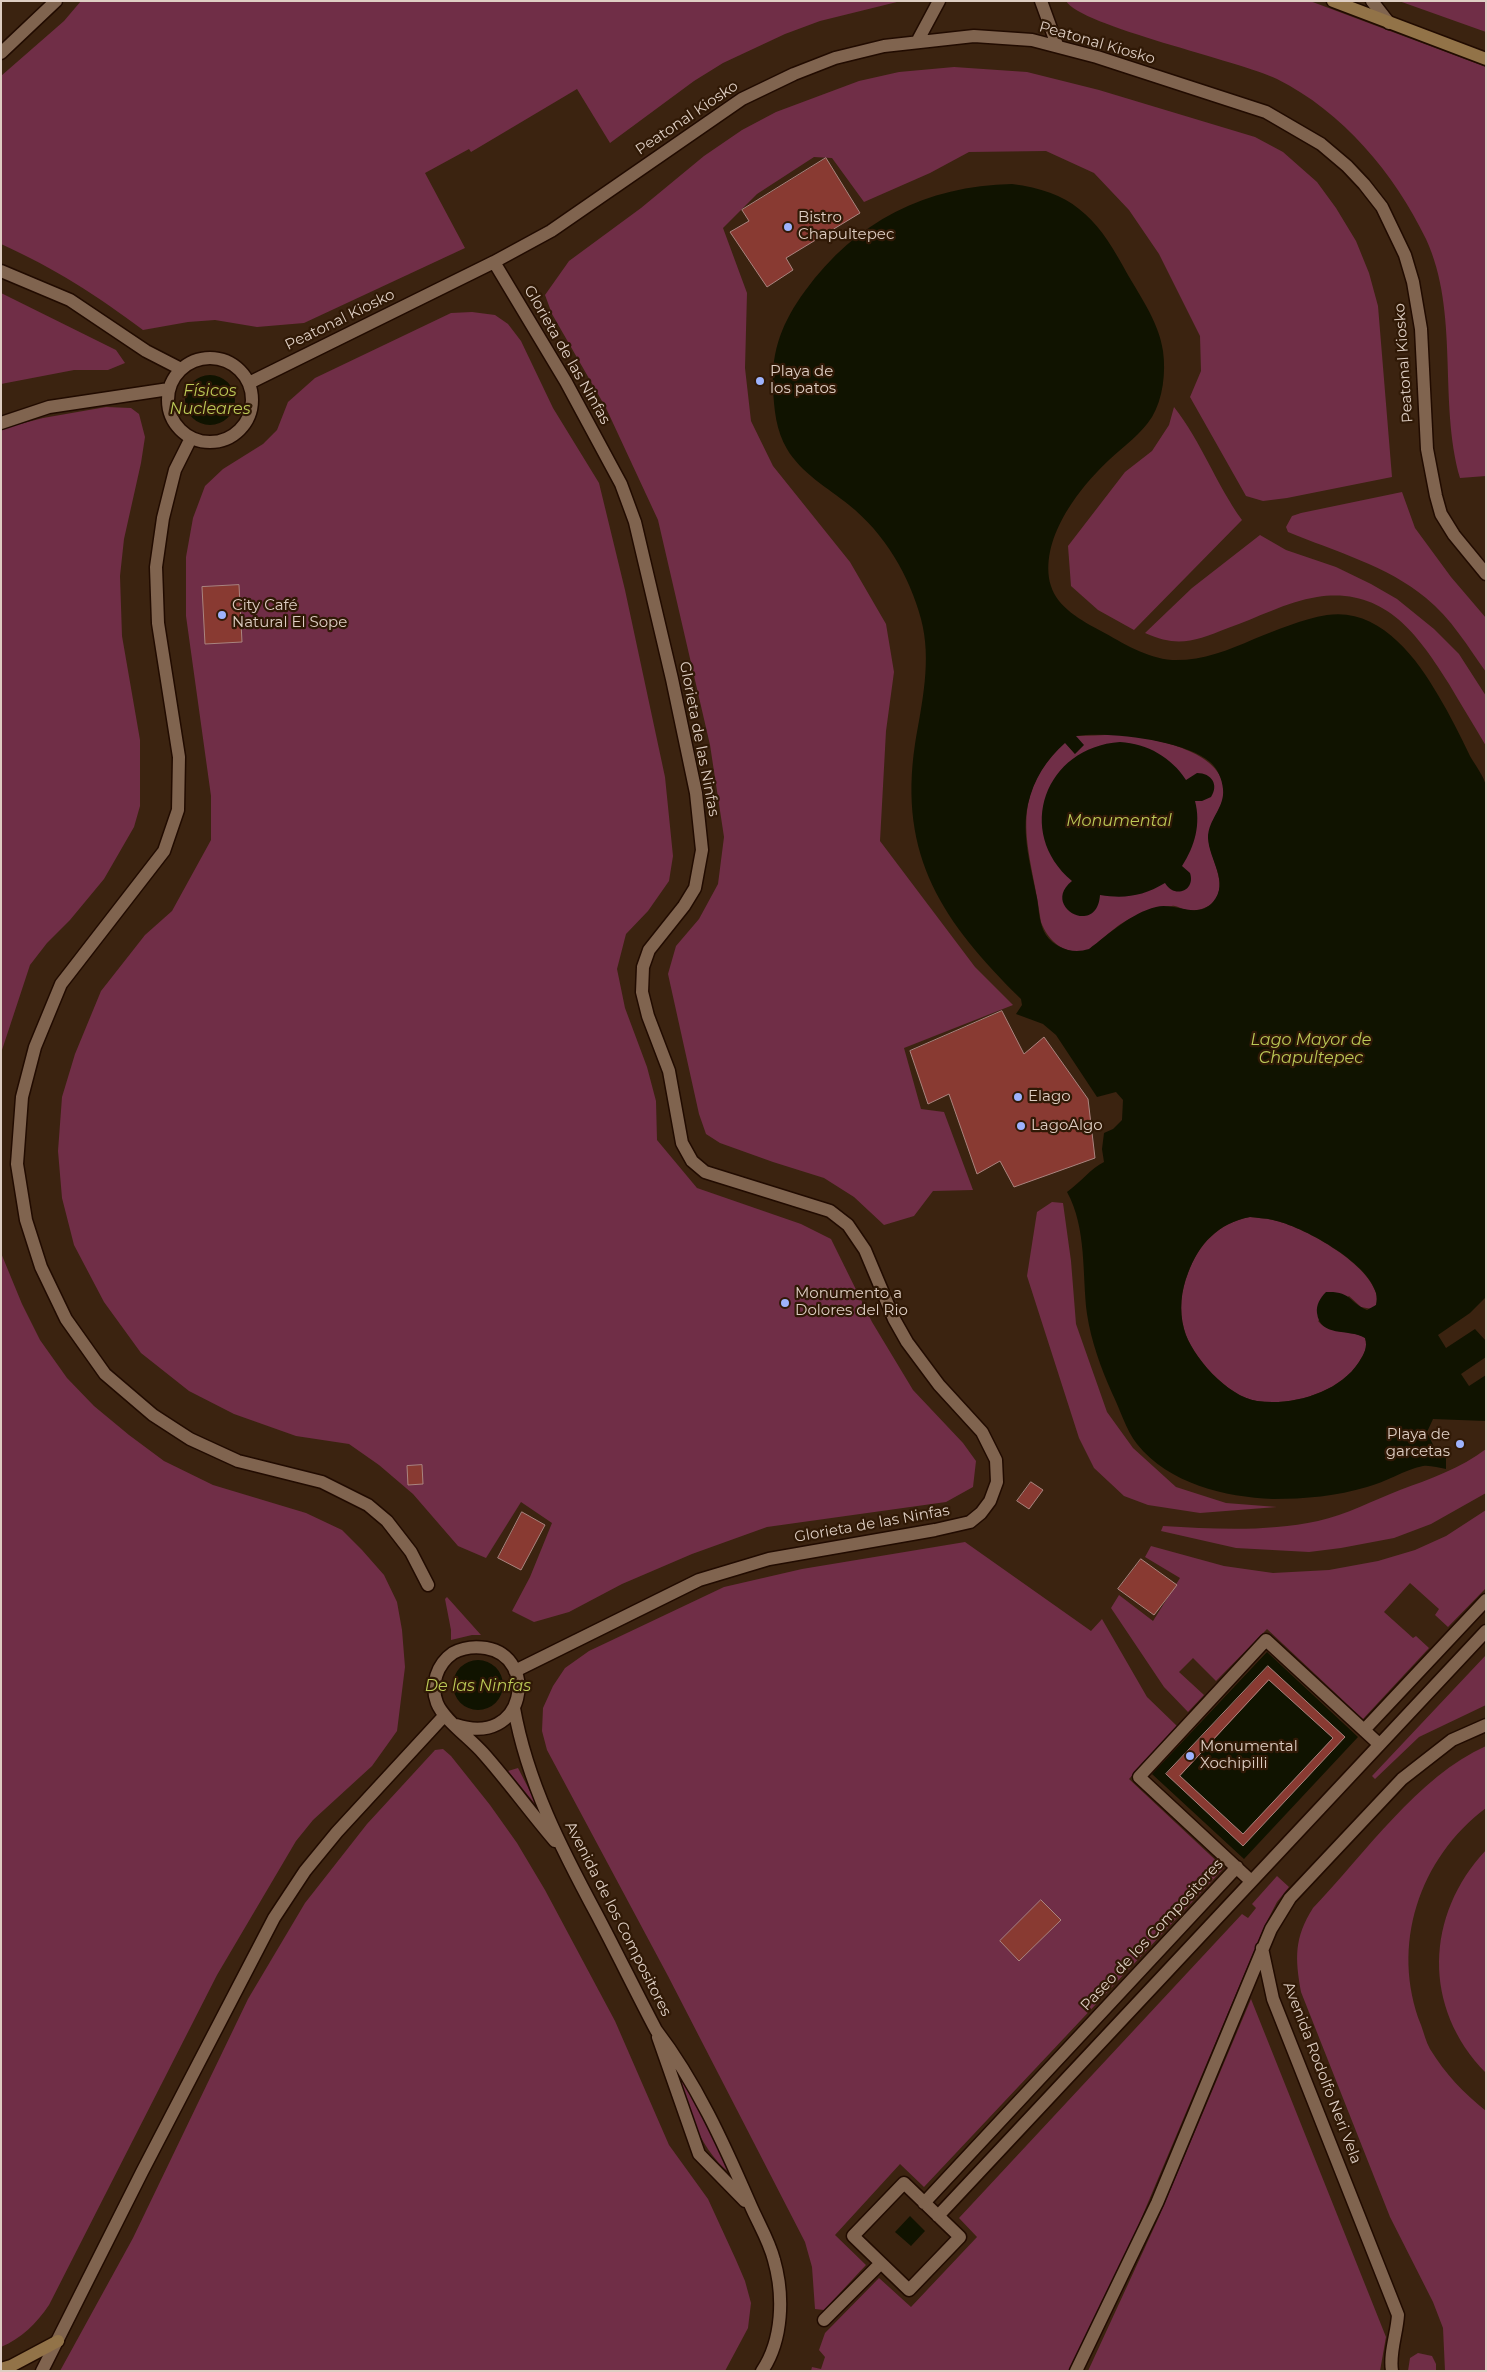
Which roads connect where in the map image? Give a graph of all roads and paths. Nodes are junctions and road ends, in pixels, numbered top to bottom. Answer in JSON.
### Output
{"nodes":[{"id":1,"x":56,"y":1,"type":"edge"},
{"id":2,"x":939,"y":1,"type":"edge"},
{"id":3,"x":1042,"y":1,"type":"edge"},
{"id":4,"x":1333,"y":1,"type":"edge"},
{"id":5,"x":1372,"y":1,"type":"edge"},
{"id":6,"x":1389,"y":23,"type":"junction"},
{"id":7,"x":917,"y":42,"type":"junction"},
{"id":8,"x":1057,"y":46,"type":"junction"},
{"id":9,"x":1,"y":53,"type":"edge"},
{"id":10,"x":1486,"y":59,"type":"edge"},
{"id":11,"x":494,"y":262,"type":"junction"},
{"id":12,"x":1,"y":270,"type":"edge"},
{"id":13,"x":181,"y":369,"type":"junction"},
{"id":14,"x":249,"y":383,"type":"junction"},
{"id":15,"x":169,"y":389,"type":"junction"},
{"id":16,"x":1,"y":423,"type":"edge"},
{"id":17,"x":191,"y":438,"type":"junction"},
{"id":18,"x":1486,"y":574,"type":"edge"},
{"id":19,"x":428,"y":1585,"type":"dead end"},
{"id":20,"x":1486,"y":1600,"type":"edge"},
{"id":21,"x":1486,"y":1631,"type":"edge"},
{"id":22,"x":515,"y":1671,"type":"junction"},
{"id":23,"x":514,"y":1708,"type":"junction"},
{"id":24,"x":444,"y":1716,"type":"junction"},
{"id":25,"x":1486,"y":1724,"type":"edge"},
{"id":26,"x":456,"y":1725,"type":"junction"},
{"id":27,"x":1364,"y":1730,"type":"junction"},
{"id":28,"x":1379,"y":1744,"type":"junction"},
{"id":29,"x":562,"y":1850,"type":"junction"},
{"id":30,"x":1237,"y":1867,"type":"junction"},
{"id":31,"x":1252,"y":1881,"type":"junction"},
{"id":32,"x":1262,"y":1948,"type":"junction"},
{"id":33,"x":656,"y":2030,"type":"junction"},
{"id":34,"x":924,"y":2202,"type":"junction"},
{"id":35,"x":750,"y":2206,"type":"junction"},
{"id":36,"x":938,"y":2216,"type":"junction"},
{"id":37,"x":880,"y":2263,"type":"junction"},
{"id":38,"x":824,"y":2320,"type":"dead end"},
{"id":39,"x":58,"y":2341,"type":"junction"},
{"id":40,"x":1,"y":2369,"type":"edge"},
{"id":41,"x":42,"y":2371,"type":"edge"},
{"id":42,"x":762,"y":2371,"type":"edge"},
{"id":43,"x":1076,"y":2371,"type":"edge"},
{"id":44,"x":1392,"y":2371,"type":"edge"}],
"edges":[{"from":1,"to":9,"type":"street"},
{"from":2,"to":7,"type":"street"},
{"from":3,"to":8,"type":"street"},
{"from":4,"to":6,"type":"street"},
{"from":5,"to":6,"type":"street"},
{"from":6,"to":10,"type":"street"},
{"from":7,"to":8,"type":"street","name":"Peatonal Kiosko"},
{"from":7,"to":11,"type":"street","name":"Peatonal Kiosko"},
{"from":8,"to":18,"type":"street","name":"Peatonal Kiosko"},
{"from":11,"to":14,"type":"street","name":"Peatonal Kiosko"},
{"from":11,"to":22,"type":"street","name":"Glorieta de las Ninfas"},
{"from":12,"to":13,"type":"street"},
{"from":13,"to":14,"type":"street"},
{"from":13,"to":15,"type":"street"},
{"from":14,"to":17,"type":"street"},
{"from":15,"to":16,"type":"street"},
{"from":15,"to":17,"type":"street"},
{"from":17,"to":19,"type":"street"},
{"from":20,"to":27,"type":"street"},
{"from":21,"to":28,"type":"street"},
{"from":22,"to":23,"type":"street"},
{"from":22,"to":24,"type":"street"},
{"from":23,"to":26,"type":"street"},
{"from":23,"to":29,"type":"street","name":"Avenida de los Compositores"},
{"from":24,"to":26,"type":"street"},
{"from":24,"to":39,"type":"street"},
{"from":25,"to":32,"type":"street"},
{"from":26,"to":29,"type":"street"},
{"from":27,"to":28,"type":"street"},
{"from":27,"to":30,"type":"street","name":"Paseo de los Compositores"},
{"from":28,"to":31,"type":"street"},
{"from":29,"to":33,"type":"street","name":"Avenida de los Compositores"},
{"from":30,"to":31,"type":"street"},
{"from":30,"to":34,"type":"street","name":"Paseo de los Compositores"},
{"from":31,"to":36,"type":"street"},
{"from":32,"to":43,"type":"street"},
{"from":32,"to":44,"type":"street","name":"Avenida Rodolfo Neri Vela"},
{"from":33,"to":35,"type":"street","name":"Avenida de los Compositores"},
{"from":33,"to":35,"type":"street","name":"Avenida de los Compositores"},
{"from":34,"to":36,"type":"street"},
{"from":34,"to":37,"type":"street"},
{"from":35,"to":42,"type":"street","name":"Avenida de los Compositores"},
{"from":36,"to":37,"type":"street"},
{"from":37,"to":38,"type":"street"},
{"from":39,"to":40,"type":"street"},
{"from":39,"to":41,"type":"street"}]}
